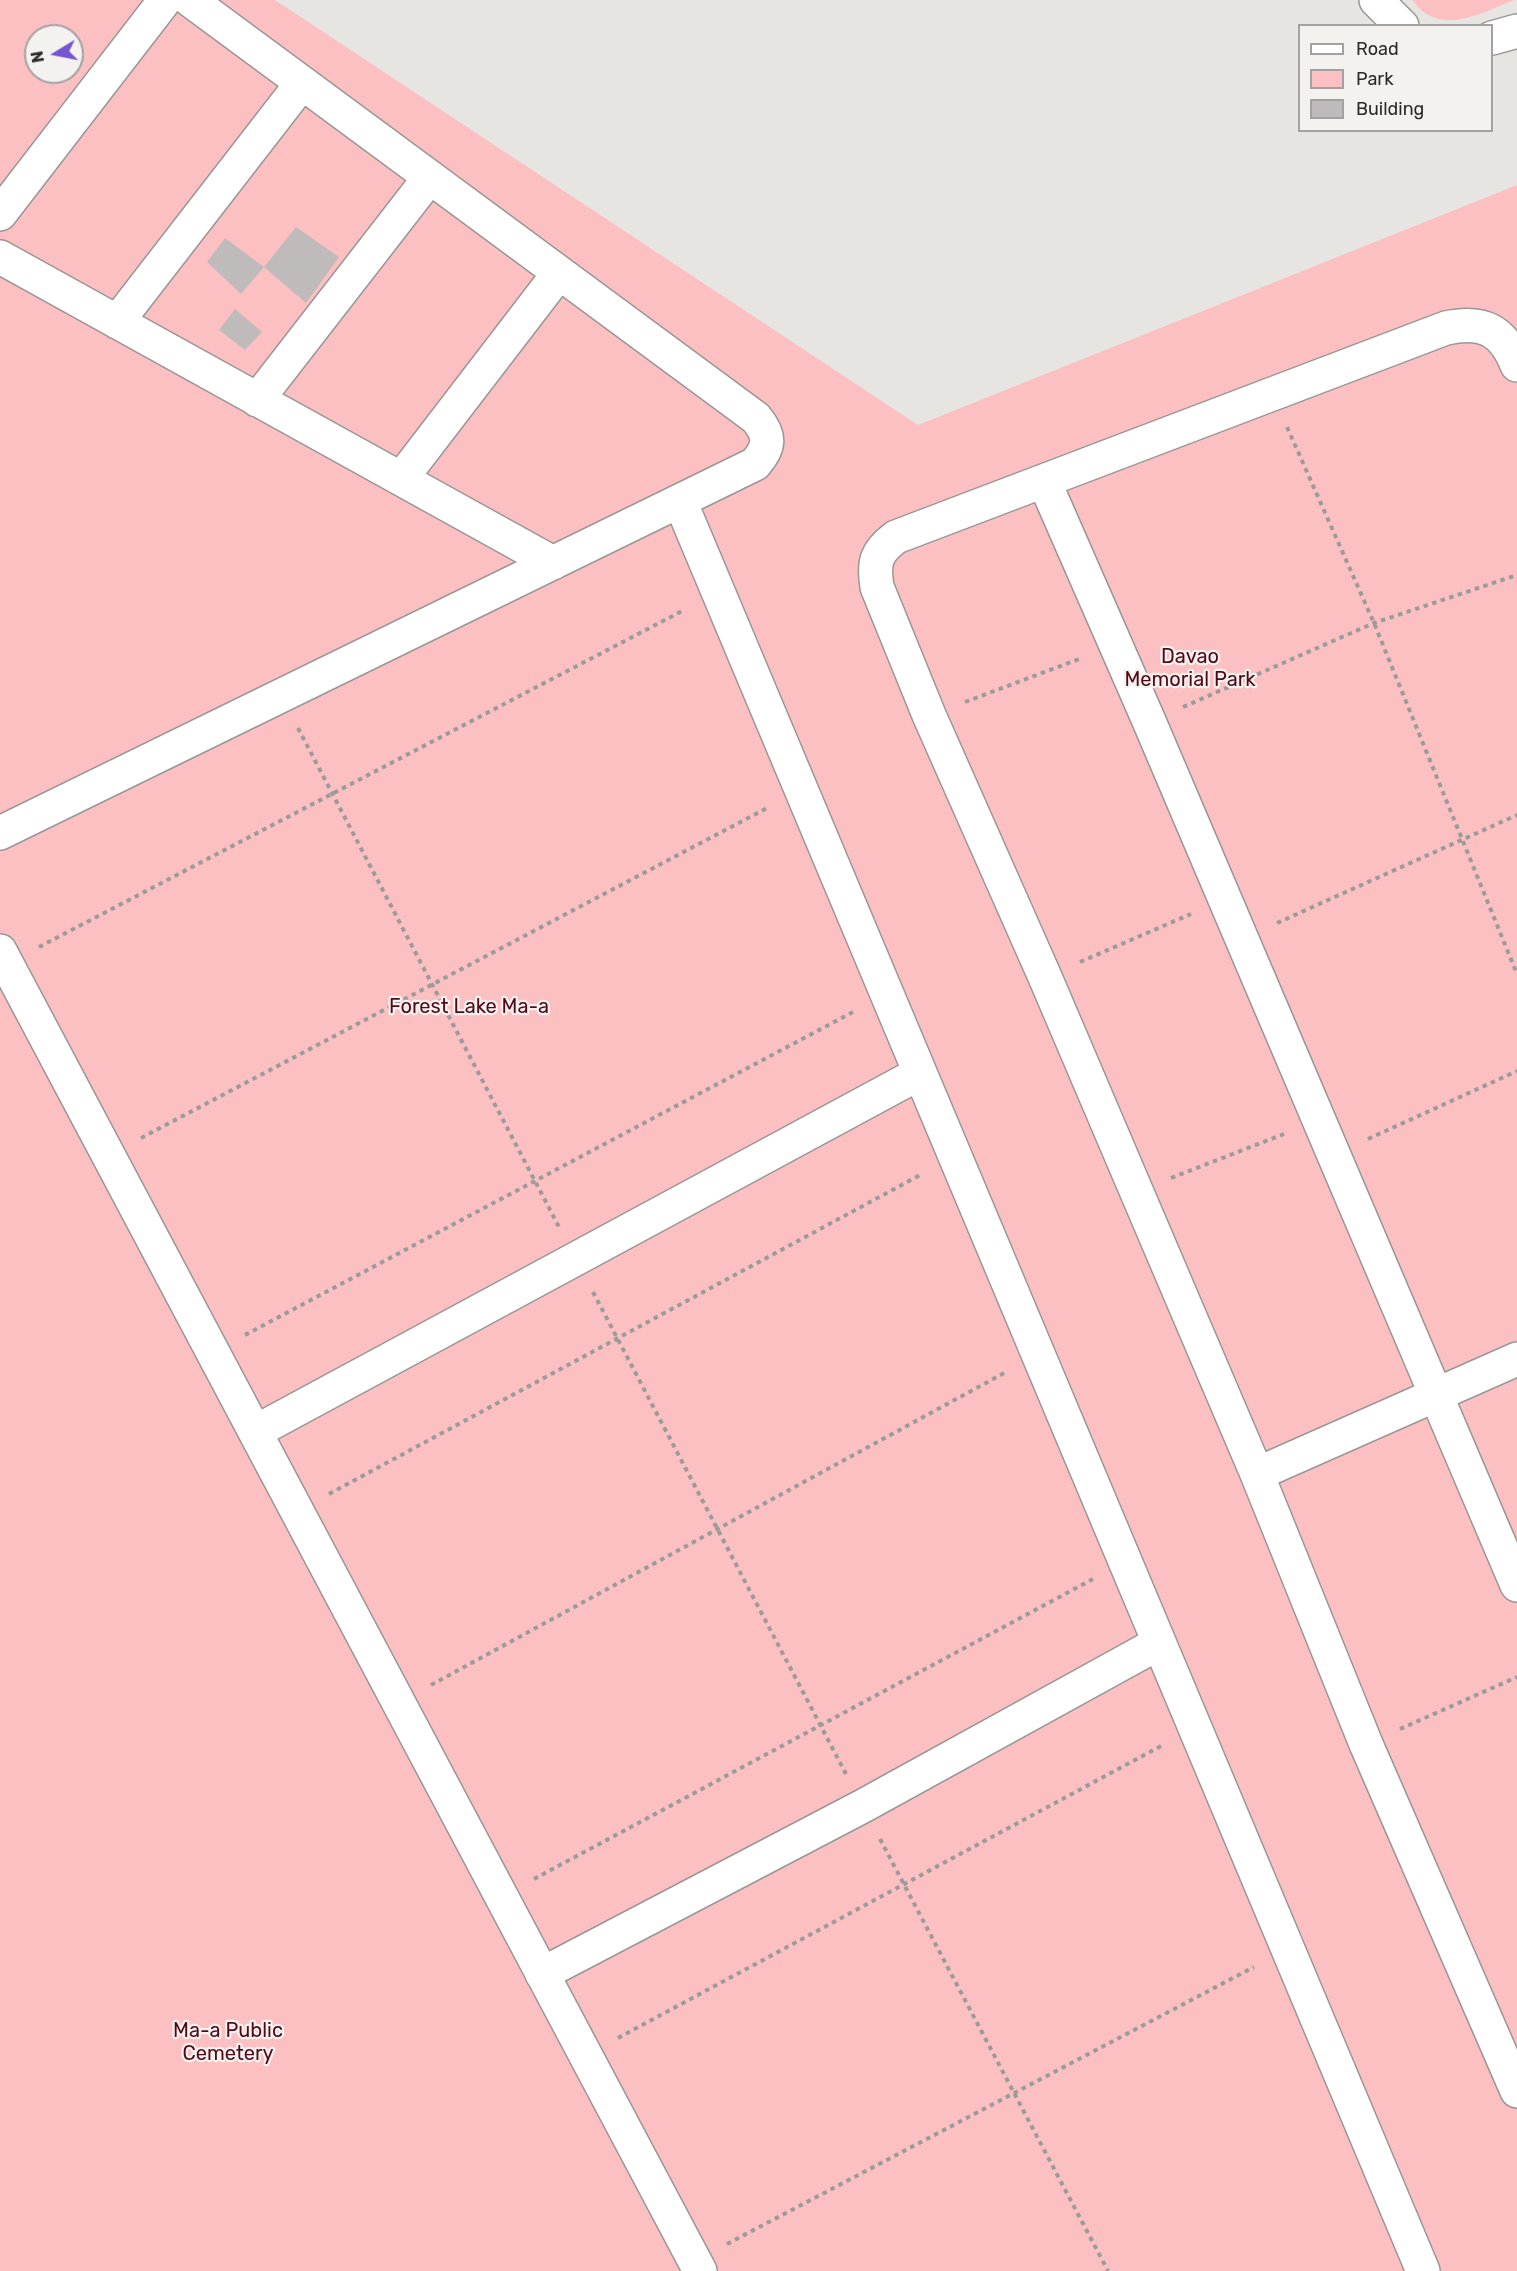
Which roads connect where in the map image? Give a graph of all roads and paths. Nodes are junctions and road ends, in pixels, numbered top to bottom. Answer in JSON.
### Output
{"nodes":[{"id":1,"x":165,"y":0,"type":"edge"},
{"id":2,"x":190,"y":0,"type":"edge"},
{"id":3,"x":1376,"y":0,"type":"edge"},
{"id":4,"x":1400,"y":24,"type":"edge"},
{"id":5,"x":1517,"y":31,"type":"edge"},
{"id":6,"x":1493,"y":37,"type":"edge"},
{"id":7,"x":302,"y":83,"type":"junction"},
{"id":8,"x":430,"y":177,"type":"junction"},
{"id":9,"x":0,"y":214,"type":"edge"},
{"id":10,"x":0,"y":257,"type":"edge"},
{"id":11,"x":559,"y":273,"type":"junction"},
{"id":12,"x":117,"y":322,"type":"junction"},
{"id":13,"x":1517,"y":365,"type":"edge"},
{"id":14,"x":1272,"y":394,"type":"junction"},
{"id":15,"x":257,"y":400,"type":"junction"},
{"id":16,"x":401,"y":479,"type":"junction"},
{"id":17,"x":1044,"y":481,"type":"junction"},
{"id":18,"x":680,"y":501,"type":"junction"},
{"id":19,"x":553,"y":563,"type":"junction"},
{"id":20,"x":1517,"y":575,"type":"edge"},
{"id":21,"x":718,"y":592,"type":"junction"},
{"id":22,"x":1374,"y":623,"type":"junction"},
{"id":23,"x":1116,"y":645,"type":"junction"},
{"id":24,"x":281,"y":696,"type":"junction"},
{"id":25,"x":929,"y":715,"type":"junction"},
{"id":26,"x":1149,"y":721,"type":"junction"},
{"id":27,"x":802,"y":790,"type":"junction"},
{"id":28,"x":333,"y":794,"type":"junction"},
{"id":29,"x":1517,"y":815,"type":"edge"},
{"id":30,"x":0,"y":833,"type":"edge"},
{"id":31,"x":1462,"y":839,"type":"junction"},
{"id":32,"x":1225,"y":899,"type":"junction"},
{"id":33,"x":1242,"y":938,"type":"junction"},
{"id":34,"x":3,"y":957,"type":"edge"},
{"id":35,"x":1517,"y":974,"type":"edge"},
{"id":36,"x":1045,"y":977,"type":"junction"},
{"id":37,"x":432,"y":985,"type":"junction"},
{"id":38,"x":887,"y":994,"type":"junction"},
{"id":39,"x":1517,"y":1071,"type":"edge"},
{"id":40,"x":920,"y":1073,"type":"junction"},
{"id":41,"x":1319,"y":1120,"type":"junction"},
{"id":42,"x":109,"y":1155,"type":"junction"},
{"id":43,"x":1334,"y":1155,"type":"junction"},
{"id":44,"x":955,"y":1156,"type":"junction"},
{"id":45,"x":535,"y":1181,"type":"junction"},
{"id":46,"x":1135,"y":1192,"type":"junction"},
{"id":47,"x":576,"y":1259,"type":"junction"},
{"id":48,"x":618,"y":1338,"type":"junction"},
{"id":49,"x":213,"y":1352,"type":"junction"},
{"id":50,"x":1038,"y":1354,"type":"junction"},
{"id":51,"x":1517,"y":1359,"type":"edge"},
{"id":52,"x":1436,"y":1394,"type":"junction"},
{"id":53,"x":255,"y":1432,"type":"junction"},
{"id":54,"x":1257,"y":1474,"type":"junction"},
{"id":55,"x":297,"y":1511,"type":"junction"},
{"id":56,"x":718,"y":1529,"type":"junction"},
{"id":57,"x":1126,"y":1562,"type":"junction"},
{"id":58,"x":1517,"y":1585,"type":"edge"},
{"id":59,"x":1159,"y":1642,"type":"junction"},
{"id":60,"x":1517,"y":1677,"type":"edge"},
{"id":61,"x":398,"y":1703,"type":"junction"},
{"id":62,"x":821,"y":1725,"type":"junction"},
{"id":63,"x":1195,"y":1728,"type":"junction"},
{"id":64,"x":1366,"y":1744,"type":"junction"},
{"id":65,"x":863,"y":1806,"type":"junction"},
{"id":66,"x":904,"y":1884,"type":"junction"},
{"id":67,"x":501,"y":1896,"type":"junction"},
{"id":68,"x":1288,"y":1949,"type":"junction"},
{"id":69,"x":542,"y":1974,"type":"junction"},
{"id":70,"x":585,"y":2055,"type":"junction"},
{"id":71,"x":1517,"y":2091,"type":"edge"},
{"id":72,"x":1013,"y":2093,"type":"junction"},
{"id":73,"x":697,"y":2266,"type":"edge"},
{"id":74,"x":1108,"y":2271,"type":"edge"},
{"id":75,"x":1423,"y":2271,"type":"edge"}],
"edges":[{"from":1,"to":9,"type":"street"},
{"from":2,"to":7,"type":"street"},
{"from":3,"to":4,"type":"street"},
{"from":5,"to":6,"type":"street"},
{"from":7,"to":8,"type":"street"},
{"from":7,"to":12,"type":"street"},
{"from":8,"to":11,"type":"street"},
{"from":8,"to":15,"type":"street"},
{"from":10,"to":12,"type":"street"},
{"from":11,"to":16,"type":"street"},
{"from":11,"to":18,"type":"street"},
{"from":12,"to":15,"type":"street"},
{"from":13,"to":14,"type":"street"},
{"from":14,"to":17,"type":"street"},
{"from":14,"to":22,"type":"path"},
{"from":15,"to":16,"type":"street"},
{"from":16,"to":19,"type":"street"},
{"from":17,"to":23,"type":"street"},
{"from":17,"to":25,"type":"street"},
{"from":18,"to":19,"type":"street"},
{"from":18,"to":21,"type":"street"},
{"from":19,"to":24,"type":"street"},
{"from":20,"to":22,"type":"path"},
{"from":21,"to":27,"type":"street"},
{"from":21,"to":28,"type":"path"},
{"from":22,"to":26,"type":"path"},
{"from":22,"to":31,"type":"path"},
{"from":23,"to":25,"type":"path"},
{"from":23,"to":26,"type":"street"},
{"from":24,"to":28,"type":"path"},
{"from":24,"to":30,"type":"street"},
{"from":25,"to":36,"type":"street"},
{"from":26,"to":32,"type":"street"},
{"from":27,"to":37,"type":"path"},
{"from":27,"to":38,"type":"street"},
{"from":28,"to":34,"type":"path"},
{"from":28,"to":37,"type":"path"},
{"from":29,"to":31,"type":"path"},
{"from":31,"to":33,"type":"path"},
{"from":31,"to":35,"type":"path"},
{"from":32,"to":33,"type":"street"},
{"from":32,"to":36,"type":"path"},
{"from":33,"to":41,"type":"street"},
{"from":34,"to":42,"type":"street"},
{"from":36,"to":46,"type":"street"},
{"from":37,"to":42,"type":"path"},
{"from":37,"to":45,"type":"path"},
{"from":38,"to":40,"type":"street"},
{"from":38,"to":45,"type":"path"},
{"from":39,"to":43,"type":"path"},
{"from":40,"to":44,"type":"street"},
{"from":40,"to":47,"type":"street"},
{"from":41,"to":43,"type":"street"},
{"from":41,"to":46,"type":"path"},
{"from":42,"to":49,"type":"street"},
{"from":43,"to":52,"type":"street"},
{"from":44,"to":48,"type":"path"},
{"from":44,"to":50,"type":"street"},
{"from":45,"to":47,"type":"path"},
{"from":45,"to":49,"type":"path"},
{"from":46,"to":54,"type":"street"},
{"from":47,"to":48,"type":"path"},
{"from":47,"to":53,"type":"street"},
{"from":48,"to":55,"type":"path"},
{"from":48,"to":56,"type":"path"},
{"from":49,"to":53,"type":"street"},
{"from":50,"to":56,"type":"path"},
{"from":50,"to":57,"type":"street"},
{"from":51,"to":52,"type":"street"},
{"from":52,"to":54,"type":"street"},
{"from":52,"to":58,"type":"street"},
{"from":53,"to":55,"type":"street"},
{"from":54,"to":64,"type":"street"},
{"from":55,"to":61,"type":"street"},
{"from":56,"to":61,"type":"path"},
{"from":56,"to":62,"type":"path"},
{"from":57,"to":59,"type":"street"},
{"from":57,"to":62,"type":"path"},
{"from":59,"to":63,"type":"street"},
{"from":59,"to":65,"type":"street"},
{"from":60,"to":64,"type":"path"},
{"from":61,"to":67,"type":"street"},
{"from":62,"to":65,"type":"path"},
{"from":62,"to":67,"type":"path"},
{"from":63,"to":66,"type":"path"},
{"from":63,"to":68,"type":"street"},
{"from":64,"to":71,"type":"street"},
{"from":65,"to":66,"type":"path"},
{"from":65,"to":69,"type":"street"},
{"from":66,"to":70,"type":"path"},
{"from":66,"to":72,"type":"path"},
{"from":67,"to":69,"type":"street"},
{"from":68,"to":72,"type":"path"},
{"from":68,"to":75,"type":"street"},
{"from":69,"to":70,"type":"street"},
{"from":70,"to":73,"type":"street"},
{"from":72,"to":73,"type":"path"},
{"from":72,"to":74,"type":"path"}]}
